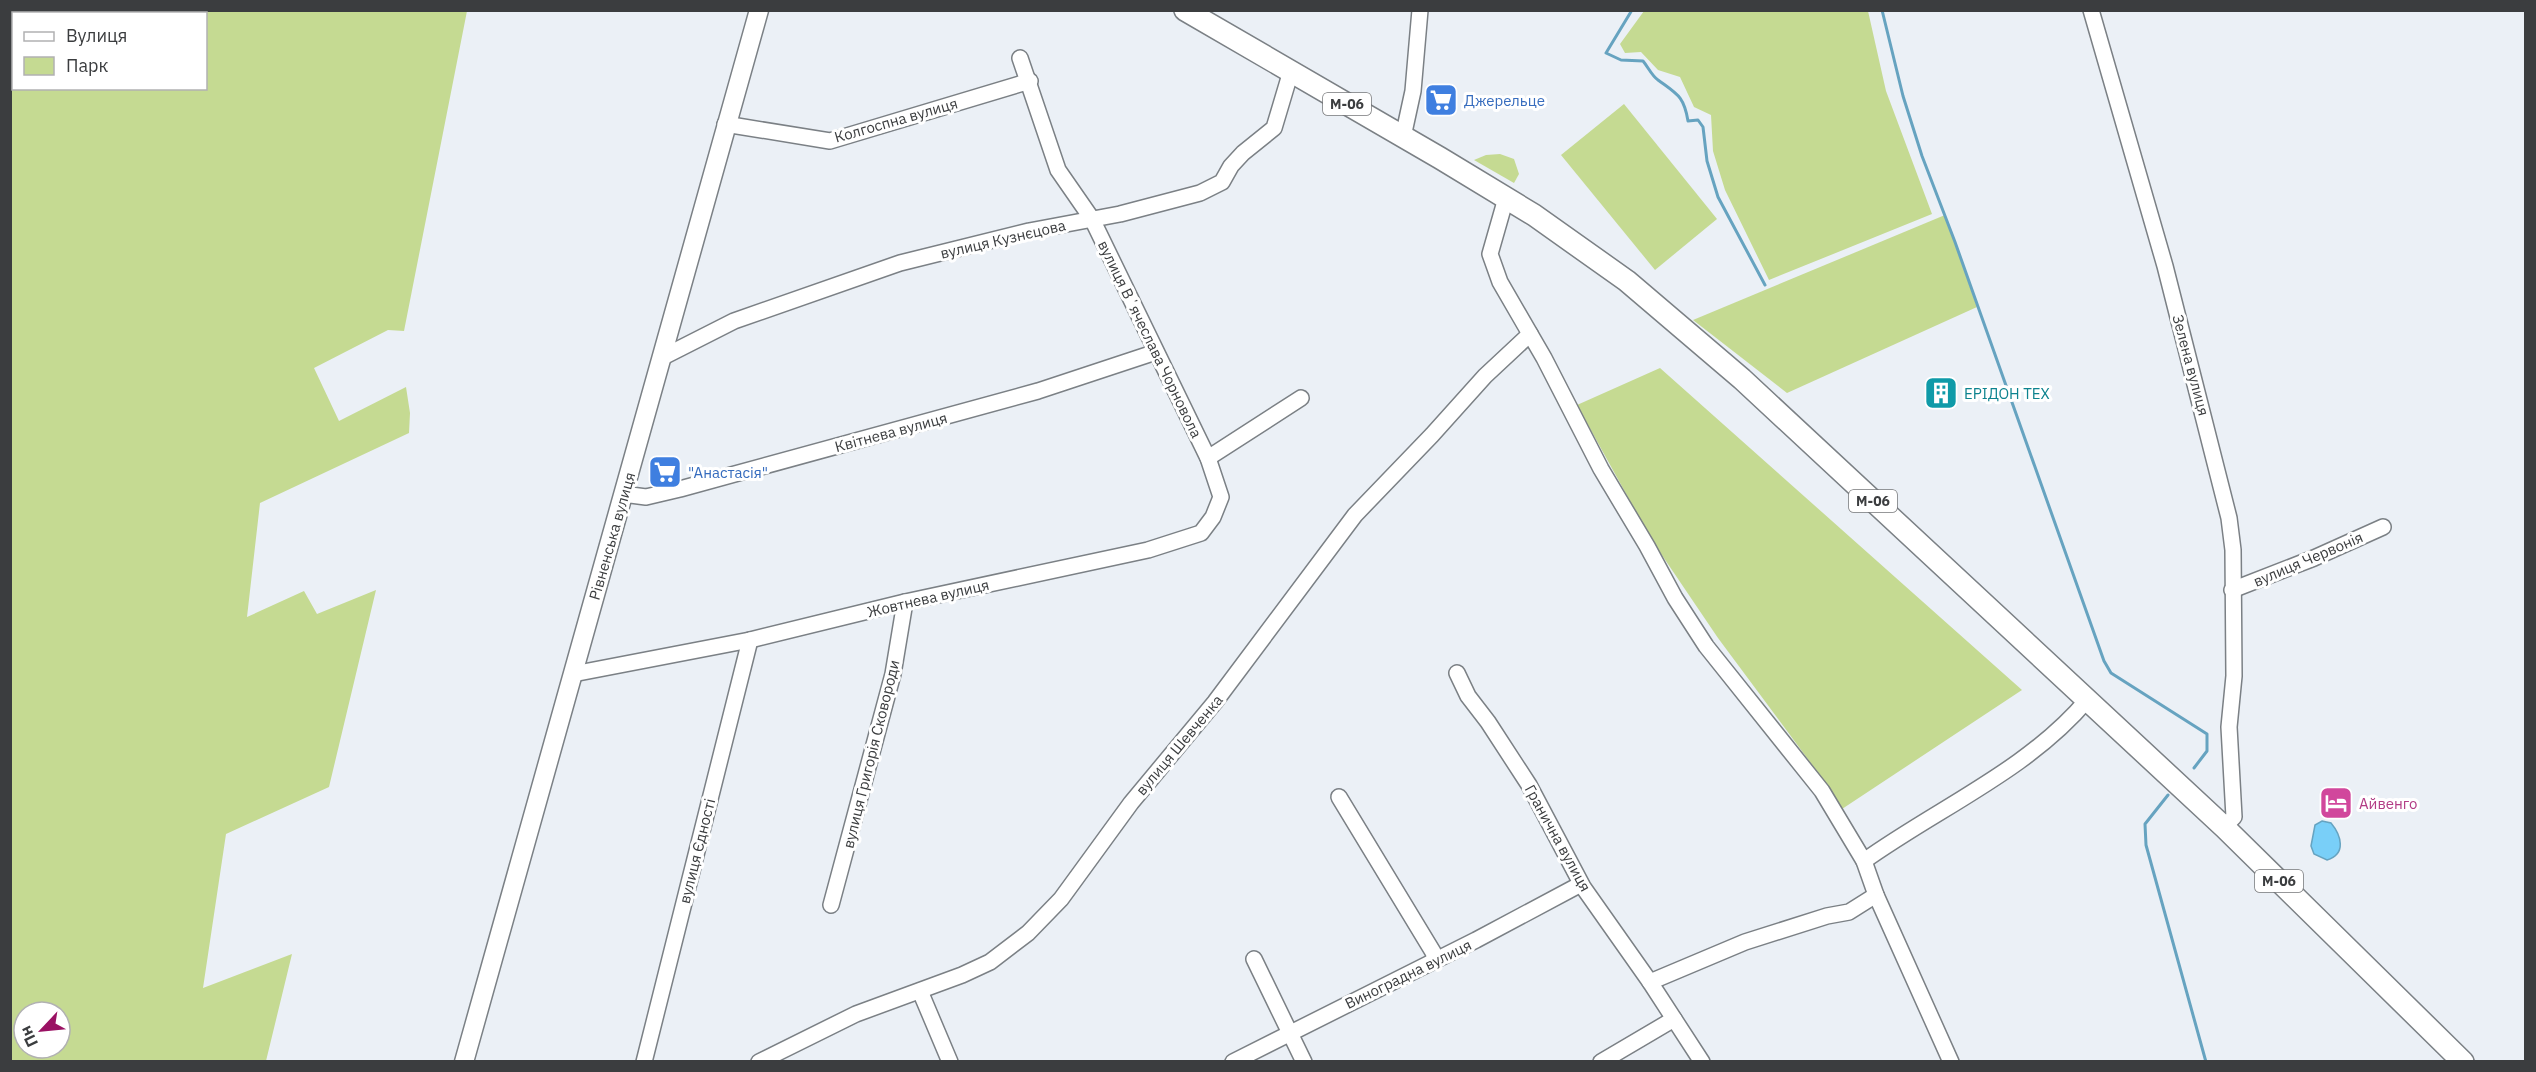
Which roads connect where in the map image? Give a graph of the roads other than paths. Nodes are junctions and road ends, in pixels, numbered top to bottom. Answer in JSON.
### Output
{"nodes":[{"id":1,"x":759,"y":10,"type":"edge"},
{"id":2,"x":1185,"y":10,"type":"edge"},
{"id":3,"x":1420,"y":10,"type":"edge"},
{"id":4,"x":2091,"y":10,"type":"edge"},
{"id":5,"x":1020,"y":58,"type":"dead end"},
{"id":6,"x":1291,"y":71,"type":"junction"},
{"id":7,"x":1030,"y":81,"type":"junction"},
{"id":8,"x":725,"y":124,"type":"junction"},
{"id":9,"x":1403,"y":137,"type":"junction"},
{"id":10,"x":1506,"y":198,"type":"junction"},
{"id":11,"x":1092,"y":219,"type":"junction"},
{"id":12,"x":1530,"y":334,"type":"junction"},
{"id":13,"x":1156,"y":352,"type":"junction"},
{"id":14,"x":663,"y":357,"type":"junction"},
{"id":15,"x":1301,"y":398,"type":"dead end"},
{"id":16,"x":1208,"y":458,"type":"junction"},
{"id":17,"x":623,"y":494,"type":"junction"},
{"id":18,"x":2384,"y":527,"type":"dead end"},
{"id":19,"x":2232,"y":590,"type":"junction"},
{"id":20,"x":905,"y":602,"type":"junction"},
{"id":21,"x":750,"y":640,"type":"junction"},
{"id":22,"x":1457,"y":673,"type":"dead end"},
{"id":23,"x":573,"y":674,"type":"junction"},
{"id":24,"x":2087,"y":700,"type":"junction"},
{"id":25,"x":1339,"y":797,"type":"dead end"},
{"id":26,"x":2224,"y":827,"type":"junction"},
{"id":27,"x":1864,"y":861,"type":"junction"},
{"id":28,"x":1581,"y":884,"type":"junction"},
{"id":29,"x":1876,"y":895,"type":"junction"},
{"id":30,"x":831,"y":905,"type":"dead end"},
{"id":31,"x":1254,"y":959,"type":"dead end"},
{"id":32,"x":1435,"y":960,"type":"junction"},
{"id":33,"x":1650,"y":982,"type":"junction"},
{"id":34,"x":920,"y":991,"type":"junction"},
{"id":35,"x":1674,"y":1019,"type":"junction"},
{"id":36,"x":1290,"y":1032,"type":"junction"},
{"id":37,"x":465,"y":1062,"type":"edge"},
{"id":38,"x":644,"y":1062,"type":"edge"},
{"id":39,"x":759,"y":1062,"type":"edge"},
{"id":40,"x":950,"y":1062,"type":"edge"},
{"id":41,"x":1233,"y":1062,"type":"edge"},
{"id":42,"x":1304,"y":1062,"type":"edge"},
{"id":43,"x":1601,"y":1062,"type":"edge"},
{"id":44,"x":1702,"y":1062,"type":"edge"},
{"id":45,"x":1951,"y":1062,"type":"edge"},
{"id":46,"x":2463,"y":1062,"type":"edge"}],
"edges":[{"from":1,"to":8,"type":"main road","name":"Рівненська вулиця"},
{"from":2,"to":6,"type":"highway","number":"М-06"},
{"from":3,"to":9,"type":"street"},
{"from":4,"to":19,"type":"street","name":"Зелена вулиця"},
{"from":5,"to":7,"type":"street","name":"вулиця Вʼячеслава Чорновола"},
{"from":6,"to":9,"type":"highway","number":"М-06"},
{"from":6,"to":11,"type":"street","name":"вулиця Кузнєцова"},
{"from":7,"to":8,"type":"street","name":"Колгоспна вулиця"},
{"from":7,"to":11,"type":"street","name":"вулиця Вʼячеслава Чорновола"},
{"from":8,"to":14,"type":"main road","name":"Рівненська вулиця"},
{"from":9,"to":10,"type":"highway","number":"М-06"},
{"from":10,"to":12,"type":"street"},
{"from":10,"to":24,"type":"highway","number":"М-06"},
{"from":11,"to":13,"type":"street","name":"вулиця Вʼячеслава Чорновола"},
{"from":11,"to":14,"type":"street","name":"вулиця Кузнєцова"},
{"from":12,"to":27,"type":"street"},
{"from":12,"to":34,"type":"street","name":"вулиця Шевченка"},
{"from":13,"to":16,"type":"street","name":"вулиця Вʼячеслава Чорновола"},
{"from":13,"to":17,"type":"street","name":"Квітнева вулиця"},
{"from":14,"to":17,"type":"main road","name":"Рівненська вулиця"},
{"from":15,"to":16,"type":"street"},
{"from":16,"to":20,"type":"street","name":"Жовтнева вулиця"},
{"from":17,"to":23,"type":"main road","name":"Рівненська вулиця"},
{"from":18,"to":19,"type":"street","name":"вулиця Червонія"},
{"from":19,"to":26,"type":"street","name":"Зелена вулиця"},
{"from":20,"to":21,"type":"street","name":"Жовтнева вулиця"},
{"from":20,"to":30,"type":"street","name":"вулиця Григорія Сковороди"},
{"from":21,"to":23,"type":"street","name":"Жовтнева вулиця"},
{"from":21,"to":38,"type":"street","name":"вулиця Єдності"},
{"from":22,"to":28,"type":"street","name":"Гранична вулиця"},
{"from":23,"to":37,"type":"main road","name":"Рівненська вулиця"},
{"from":24,"to":26,"type":"highway","number":"М-06"},
{"from":24,"to":27,"type":"street"},
{"from":25,"to":32,"type":"street"},
{"from":26,"to":46,"type":"highway","number":"М-06"},
{"from":27,"to":29,"type":"street"},
{"from":28,"to":32,"type":"street","name":"Виноградна вулиця"},
{"from":28,"to":33,"type":"street","name":"Гранична вулиця"},
{"from":29,"to":33,"type":"street"},
{"from":29,"to":45,"type":"street"},
{"from":31,"to":36,"type":"street"},
{"from":32,"to":36,"type":"street","name":"Виноградна вулиця"},
{"from":33,"to":35,"type":"street","name":"Гранична вулиця"},
{"from":34,"to":39,"type":"street","name":"вулиця Шевченка"},
{"from":34,"to":40,"type":"street"},
{"from":35,"to":43,"type":"street"},
{"from":35,"to":44,"type":"street","name":"Гранична вулиця"},
{"from":36,"to":41,"type":"street","name":"Виноградна вулиця"},
{"from":36,"to":42,"type":"street"}]}
